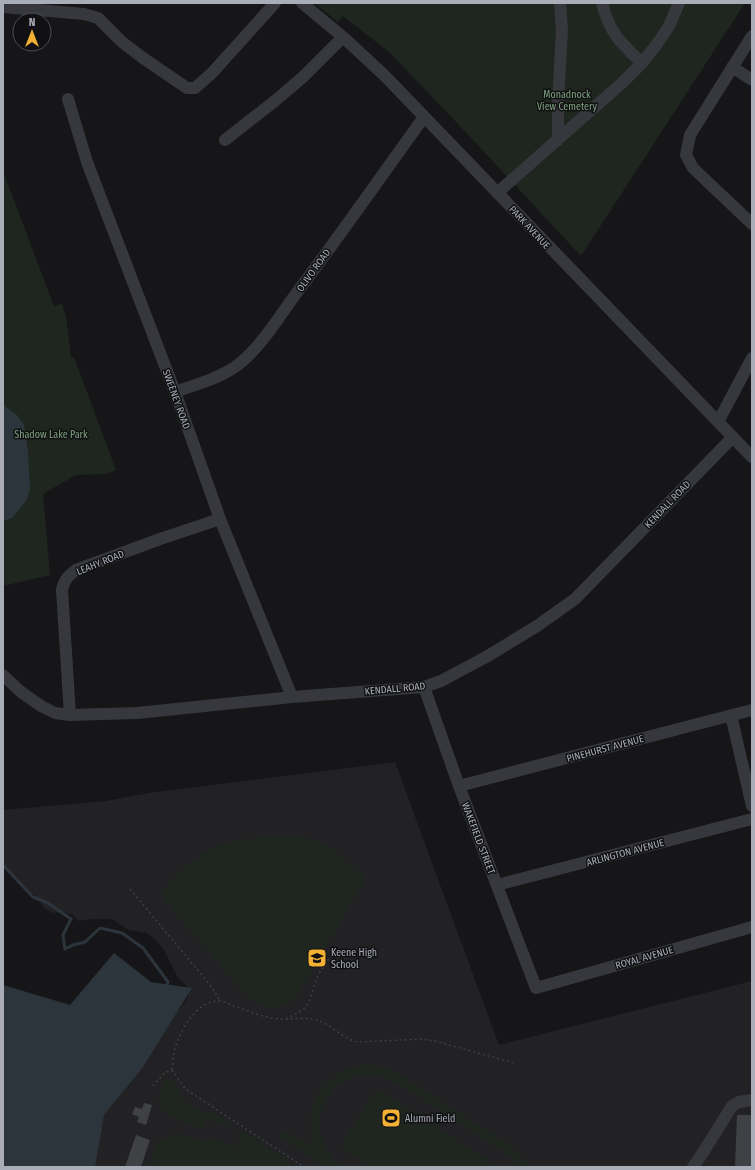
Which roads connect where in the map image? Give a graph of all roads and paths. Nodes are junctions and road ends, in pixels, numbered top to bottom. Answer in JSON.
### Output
{"nodes":[{"id":1,"x":275,"y":3,"type":"edge"},
{"id":2,"x":302,"y":3,"type":"edge"},
{"id":3,"x":560,"y":3,"type":"edge"},
{"id":4,"x":602,"y":3,"type":"edge"},
{"id":5,"x":678,"y":4,"type":"edge"},
{"id":6,"x":3,"y":7,"type":"edge"},
{"id":7,"x":752,"y":36,"type":"edge"},
{"id":8,"x":343,"y":37,"type":"junction"},
{"id":9,"x":642,"y":63,"type":"junction"},
{"id":10,"x":732,"y":67,"type":"junction"},
{"id":11,"x":752,"y":80,"type":"edge"},
{"id":12,"x":68,"y":99,"type":"dead end"},
{"id":13,"x":424,"y":117,"type":"junction"},
{"id":14,"x":225,"y":140,"type":"dead end"},
{"id":15,"x":558,"y":140,"type":"junction"},
{"id":16,"x":497,"y":193,"type":"junction"},
{"id":17,"x":752,"y":224,"type":"edge"},
{"id":18,"x":752,"y":358,"type":"edge"},
{"id":19,"x":175,"y":392,"type":"junction"},
{"id":20,"x":718,"y":422,"type":"junction"},
{"id":21,"x":733,"y":437,"type":"junction"},
{"id":22,"x":752,"y":457,"type":"edge"},
{"id":23,"x":220,"y":519,"type":"junction"},
{"id":24,"x":3,"y":675,"type":"edge"},
{"id":25,"x":424,"y":687,"type":"junction"},
{"id":26,"x":292,"y":697,"type":"junction"},
{"id":27,"x":752,"y":710,"type":"edge"},
{"id":28,"x":70,"y":715,"type":"junction"},
{"id":29,"x":730,"y":716,"type":"junction"},
{"id":30,"x":459,"y":786,"type":"junction"},
{"id":31,"x":752,"y":806,"type":"edge"},
{"id":32,"x":752,"y":819,"type":"edge"},
{"id":33,"x":497,"y":886,"type":"junction"},
{"id":34,"x":130,"y":889,"type":"dead end"},
{"id":35,"x":752,"y":927,"type":"edge"},
{"id":36,"x":361,"y":948,"type":"dead end"},
{"id":37,"x":536,"y":988,"type":"joint"},
{"id":38,"x":220,"y":1001,"type":"junction"},
{"id":39,"x":284,"y":1019,"type":"junction"},
{"id":40,"x":514,"y":1063,"type":"dead end"},
{"id":41,"x":172,"y":1070,"type":"junction"},
{"id":42,"x":153,"y":1086,"type":"dead end"},
{"id":43,"x":752,"y":1100,"type":"edge"},
{"id":44,"x":304,"y":1167,"type":"edge"},
{"id":45,"x":693,"y":1167,"type":"edge"}],
"edges":[{"from":1,"to":6,"type":"street"},
{"from":2,"to":8,"type":"street","name":"PARK AVENUE"},
{"from":3,"to":15,"type":"street"},
{"from":4,"to":9,"type":"street"},
{"from":5,"to":9,"type":"street"},
{"from":7,"to":10,"type":"street"},
{"from":8,"to":13,"type":"street","name":"PARK AVENUE"},
{"from":8,"to":14,"type":"street"},
{"from":9,"to":15,"type":"street"},
{"from":10,"to":11,"type":"street"},
{"from":10,"to":17,"type":"street"},
{"from":12,"to":19,"type":"street","name":"SWEENEY ROAD"},
{"from":13,"to":16,"type":"street","name":"PARK AVENUE"},
{"from":13,"to":19,"type":"street","name":"OLIVO ROAD"},
{"from":15,"to":16,"type":"street"},
{"from":16,"to":20,"type":"street","name":"PARK AVENUE"},
{"from":18,"to":20,"type":"street"},
{"from":19,"to":23,"type":"street","name":"SWEENEY ROAD"},
{"from":20,"to":21,"type":"street","name":"PARK AVENUE"},
{"from":21,"to":22,"type":"street","name":"PARK AVENUE"},
{"from":21,"to":25,"type":"street","name":"KENDALL ROAD"},
{"from":23,"to":26,"type":"street","name":"SWEENEY ROAD"},
{"from":23,"to":28,"type":"street","name":"LEAHY ROAD"},
{"from":24,"to":28,"type":"street","name":"KENDALL ROAD"},
{"from":25,"to":26,"type":"street","name":"KENDALL ROAD"},
{"from":25,"to":30,"type":"street","name":"WAKEFIELD STREET"},
{"from":26,"to":28,"type":"street","name":"KENDALL ROAD"},
{"from":27,"to":29,"type":"street","name":"PINEHURST AVENUE"},
{"from":29,"to":30,"type":"street","name":"PINEHURST AVENUE"},
{"from":29,"to":31,"type":"street"},
{"from":30,"to":33,"type":"street","name":"WAKEFIELD STREET"},
{"from":32,"to":33,"type":"street","name":"ARLINGTON AVENUE"},
{"from":33,"to":37,"type":"street","name":"WAKEFIELD STREET"},
{"from":34,"to":38,"type":"path"},
{"from":35,"to":37,"type":"street","name":"ROYAL AVENUE"},
{"from":36,"to":39,"type":"path"},
{"from":38,"to":39,"type":"path"},
{"from":38,"to":41,"type":"path"},
{"from":39,"to":40,"type":"path"},
{"from":41,"to":42,"type":"path"},
{"from":41,"to":44,"type":"path"},
{"from":43,"to":45,"type":"street"}]}
